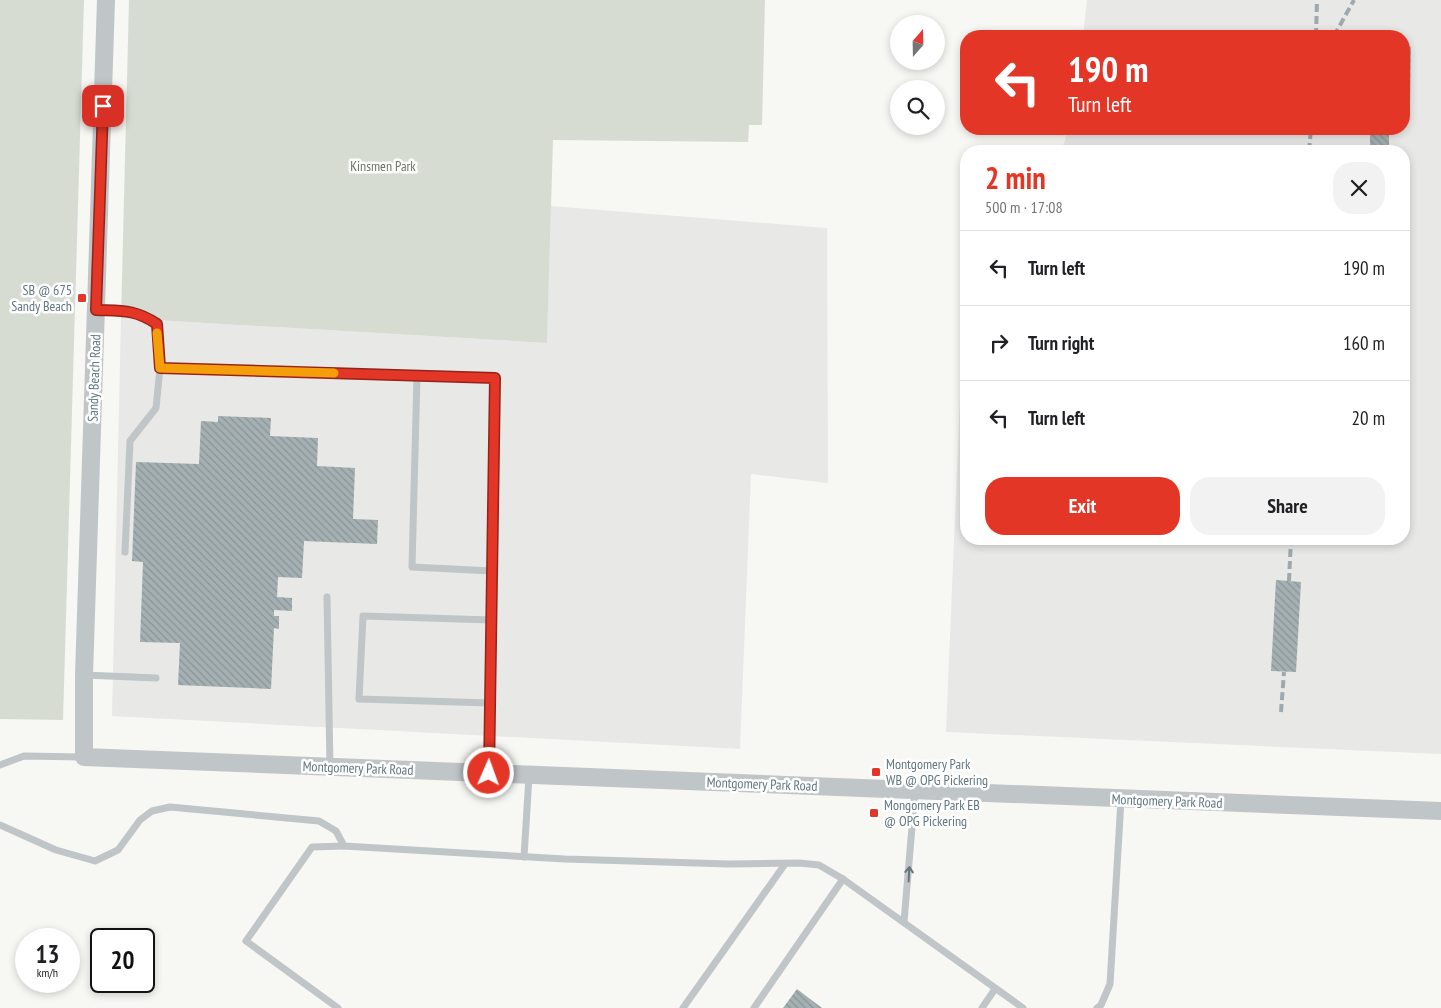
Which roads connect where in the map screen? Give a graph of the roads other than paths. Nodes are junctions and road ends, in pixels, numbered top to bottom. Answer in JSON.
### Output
{"nodes":[{"id":1,"x":106,"y":0,"type":"edge"},
{"id":2,"x":96,"y":310,"type":"junction"},
{"id":3,"x":160,"y":368,"type":"junction"},
{"id":4,"x":417,"y":376,"type":"junction"},
{"id":5,"x":125,"y":552,"type":"dead end"},
{"id":6,"x":492,"y":571,"type":"junction"},
{"id":7,"x":327,"y":596,"type":"dead end"},
{"id":8,"x":492,"y":620,"type":"junction"},
{"id":9,"x":84,"y":675,"type":"junction"},
{"id":10,"x":156,"y":678,"type":"dead end"},
{"id":11,"x":490,"y":703,"type":"junction"},
{"id":12,"x":84,"y":757,"type":"junction"},
{"id":13,"x":0,"y":765,"type":"edge"},
{"id":14,"x":330,"y":767,"type":"junction"},
{"id":15,"x":489,"y":773,"type":"junction"},
{"id":16,"x":529,"y":776,"type":"junction"},
{"id":17,"x":915,"y":789,"type":"junction"},
{"id":18,"x":1121,"y":799,"type":"junction"},
{"id":19,"x":1441,"y":811,"type":"edge"},
{"id":20,"x":0,"y":825,"type":"edge"},
{"id":21,"x":344,"y":846,"type":"junction"},
{"id":22,"x":524,"y":856,"type":"junction"},
{"id":23,"x":785,"y":864,"type":"junction"},
{"id":24,"x":843,"y":879,"type":"junction"},
{"id":25,"x":904,"y":922,"type":"junction"},
{"id":26,"x":995,"y":989,"type":"junction"},
{"id":27,"x":338,"y":1008,"type":"edge"},
{"id":28,"x":682,"y":1008,"type":"edge"},
{"id":29,"x":754,"y":1008,"type":"edge"},
{"id":30,"x":982,"y":1008,"type":"edge"},
{"id":31,"x":1022,"y":1008,"type":"edge"},
{"id":32,"x":1097,"y":1008,"type":"edge"}],
"edges":[{"from":1,"to":2,"type":"street","name":"Sandy Beach Road"},
{"from":2,"to":3,"type":"lane"},
{"from":2,"to":9,"type":"street","name":"Sandy Beach Road"},
{"from":3,"to":4,"type":"lane"},
{"from":3,"to":5,"type":"lane"},
{"from":4,"to":6,"type":"lane"},
{"from":4,"to":6,"type":"lane"},
{"from":6,"to":8,"type":"lane"},
{"from":7,"to":14,"type":"lane"},
{"from":8,"to":11,"type":"lane"},
{"from":8,"to":11,"type":"lane"},
{"from":9,"to":10,"type":"lane"},
{"from":9,"to":12,"type":"street","name":"Sandy Beach Road"},
{"from":11,"to":15,"type":"lane"},
{"from":12,"to":13,"type":"lane"},
{"from":12,"to":14,"type":"street","name":"Montgomery Park Road"},
{"from":14,"to":15,"type":"street","name":"Montgomery Park Road"},
{"from":15,"to":16,"type":"street","name":"Montgomery Park Road"},
{"from":16,"to":17,"type":"street","name":"Montgomery Park Road"},
{"from":16,"to":22,"type":"lane"},
{"from":17,"to":18,"type":"street","name":"Montgomery Park Road"},
{"from":25,"to":17,"type":"lane","one_way":true},
{"from":18,"to":19,"type":"street","name":"Montgomery Park Road"},
{"from":18,"to":32,"type":"lane"},
{"from":20,"to":21,"type":"lane"},
{"from":21,"to":22,"type":"lane"},
{"from":21,"to":27,"type":"lane"},
{"from":22,"to":23,"type":"lane"},
{"from":23,"to":24,"type":"lane"},
{"from":23,"to":28,"type":"lane"},
{"from":24,"to":25,"type":"lane"},
{"from":24,"to":29,"type":"lane"},
{"from":25,"to":26,"type":"lane"},
{"from":26,"to":30,"type":"lane"},
{"from":26,"to":31,"type":"lane"}]}
